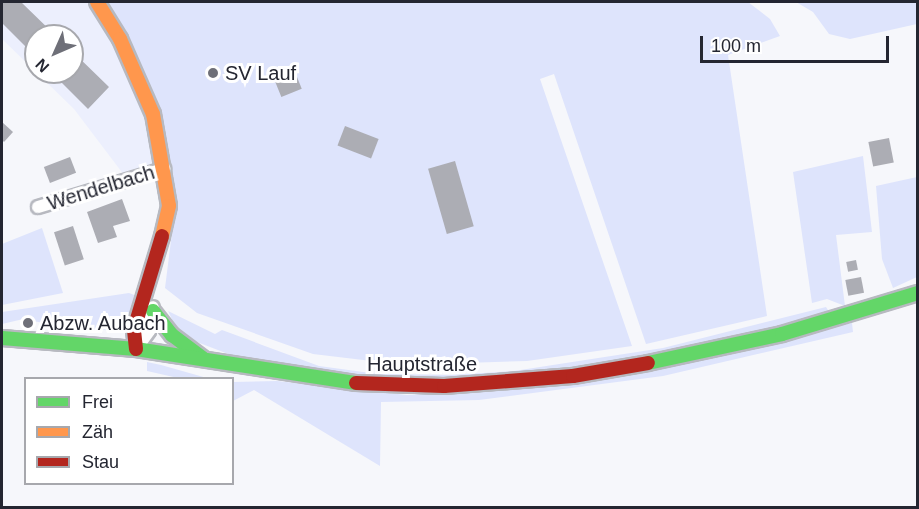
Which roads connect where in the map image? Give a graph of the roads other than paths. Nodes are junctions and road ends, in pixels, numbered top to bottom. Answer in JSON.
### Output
{"nodes":[{"id":1,"x":97,"y":2,"type":"edge"},
{"id":2,"x":164,"y":170,"type":"junction"},
{"id":3,"x":38,"y":207,"type":"dead end"},
{"id":4,"x":150,"y":287,"type":"junction"},
{"id":5,"x":918,"y":293,"type":"edge"},
{"id":6,"x":153,"y":311,"type":"junction"},
{"id":7,"x":2,"y":338,"type":"edge"},
{"id":8,"x":135,"y":349,"type":"junction"},
{"id":9,"x":207,"y":362,"type":"junction"}],
"edges":[{"from":1,"to":2,"type":"main road"},
{"from":2,"to":3,"type":"street","name":"Wendelbach"},
{"from":2,"to":4,"type":"main road"},
{"from":4,"to":6,"type":"street"},
{"from":4,"to":8,"type":"main road"},
{"from":5,"to":9,"type":"main road","name":"Hauptstraße"},
{"from":6,"to":8,"type":"street"},
{"from":6,"to":9,"type":"main road"},
{"from":7,"to":8,"type":"main road","name":"Hauptstraße"},
{"from":8,"to":9,"type":"main road","name":"Hauptstraße"}]}
